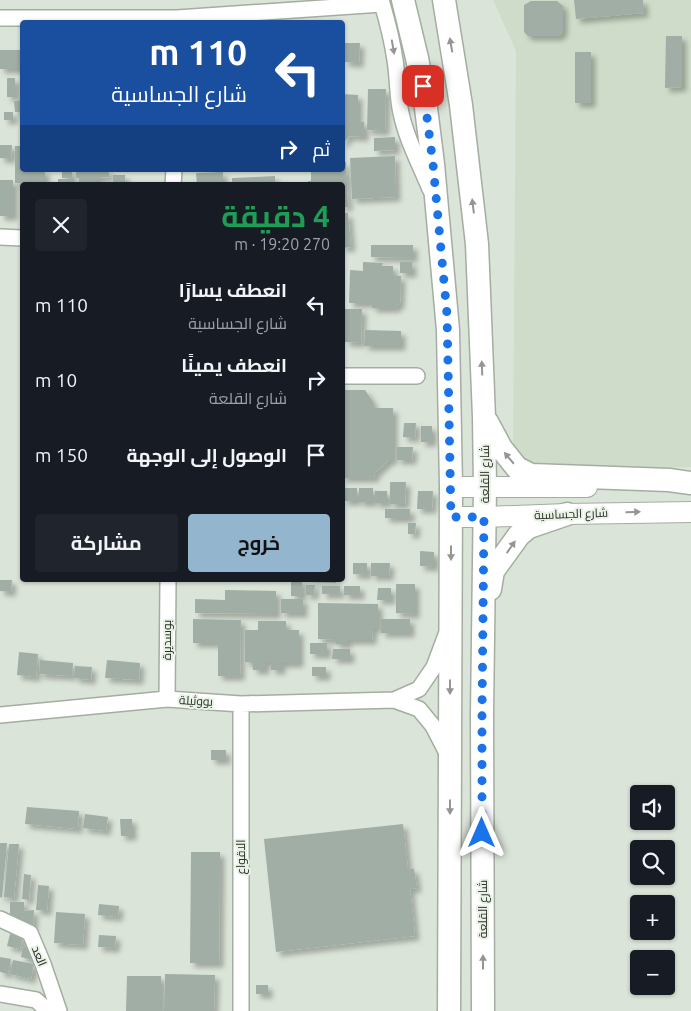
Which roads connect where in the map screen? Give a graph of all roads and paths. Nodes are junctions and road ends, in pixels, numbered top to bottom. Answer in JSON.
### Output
{"nodes":[{"id":1,"x":444,"y":0,"type":"edge"},
{"id":2,"x":389,"y":1,"type":"edge"},
{"id":3,"x":0,"y":18,"type":"edge"},
{"id":4,"x":176,"y":20,"type":"edge"},
{"id":5,"x":0,"y":237,"type":"edge"},
{"id":6,"x":20,"y":238,"type":"edge"},
{"id":7,"x":345,"y":376,"type":"edge"},
{"id":8,"x":417,"y":376,"type":"dead end"},
{"id":9,"x":484,"y":416,"type":"junction"},
{"id":10,"x":691,"y":483,"type":"edge"},
{"id":11,"x":451,"y":487,"type":"junction"},
{"id":12,"x":485,"y":487,"type":"junction"},
{"id":13,"x":691,"y":488,"type":"edge"},
{"id":14,"x":691,"y":512,"type":"edge"},
{"id":15,"x":567,"y":514,"type":"junction"},
{"id":16,"x":451,"y":517,"type":"junction"},
{"id":17,"x":484,"y":517,"type":"junction"},
{"id":18,"x":168,"y":582,"type":"edge"},
{"id":19,"x":450,"y":621,"type":"junction"},
{"id":20,"x":484,"y":624,"type":"junction"},
{"id":21,"x":167,"y":700,"type":"junction"},
{"id":22,"x":394,"y":700,"type":"junction"},
{"id":23,"x":241,"y":704,"type":"junction"},
{"id":24,"x":0,"y":715,"type":"edge"},
{"id":25,"x":450,"y":758,"type":"junction"},
{"id":26,"x":0,"y":919,"type":"edge"},
{"id":27,"x":0,"y":994,"type":"edge"},
{"id":28,"x":48,"y":1011,"type":"edge"},
{"id":29,"x":59,"y":1011,"type":"edge"},
{"id":30,"x":241,"y":1011,"type":"edge"},
{"id":31,"x":449,"y":1011,"type":"edge"},
{"id":32,"x":483,"y":1011,"type":"edge"}],
"edges":[{"from":9,"to":1,"type":"main road","name":"شارع القلعة","one_way":true},
{"from":2,"to":4,"type":"street"},
{"from":2,"to":11,"type":"main road","one_way":true},
{"from":3,"to":4,"type":"street"},
{"from":5,"to":6,"type":"street"},
{"from":7,"to":8,"type":"street"},
{"from":10,"to":9,"type":"main road","one_way":true},
{"from":9,"to":12,"type":"main road","name":"شارع القلعة"},
{"from":11,"to":12,"type":"street","name":"شارع الجساسية"},
{"from":11,"to":16,"type":"main road"},
{"from":12,"to":13,"type":"street","name":"شارع الجساسية"},
{"from":12,"to":17,"type":"main road","name":"شارع القلعة"},
{"from":15,"to":14,"type":"street","name":"شارع الجساسية","one_way":true},
{"from":15,"to":17,"type":"street","name":"شارع الجساسية"},
{"from":20,"to":15,"type":"main road","one_way":true},
{"from":16,"to":17,"type":"street","name":"شارع الجساسية"},
{"from":16,"to":19,"type":"main road","one_way":true},
{"from":17,"to":20,"type":"main road","name":"شارع القلعة"},
{"from":18,"to":21,"type":"street","name":"بوسديرة"},
{"from":19,"to":22,"type":"street","name":"بووثيلة"},
{"from":19,"to":25,"type":"main road","one_way":true},
{"from":32,"to":20,"type":"main road","name":"شارع القلعة","one_way":true},
{"from":21,"to":23,"type":"street","name":"بووثيلة"},
{"from":21,"to":24,"type":"street","name":"بووثيلة"},
{"from":22,"to":23,"type":"street","name":"بووثيلة"},
{"from":22,"to":25,"type":"street","name":"بووثيلة"},
{"from":23,"to":30,"type":"street","name":"الاقواع"},
{"from":25,"to":31,"type":"main road","one_way":true},
{"from":26,"to":29,"type":"street","name":"العد"},
{"from":27,"to":28,"type":"street"}]}
